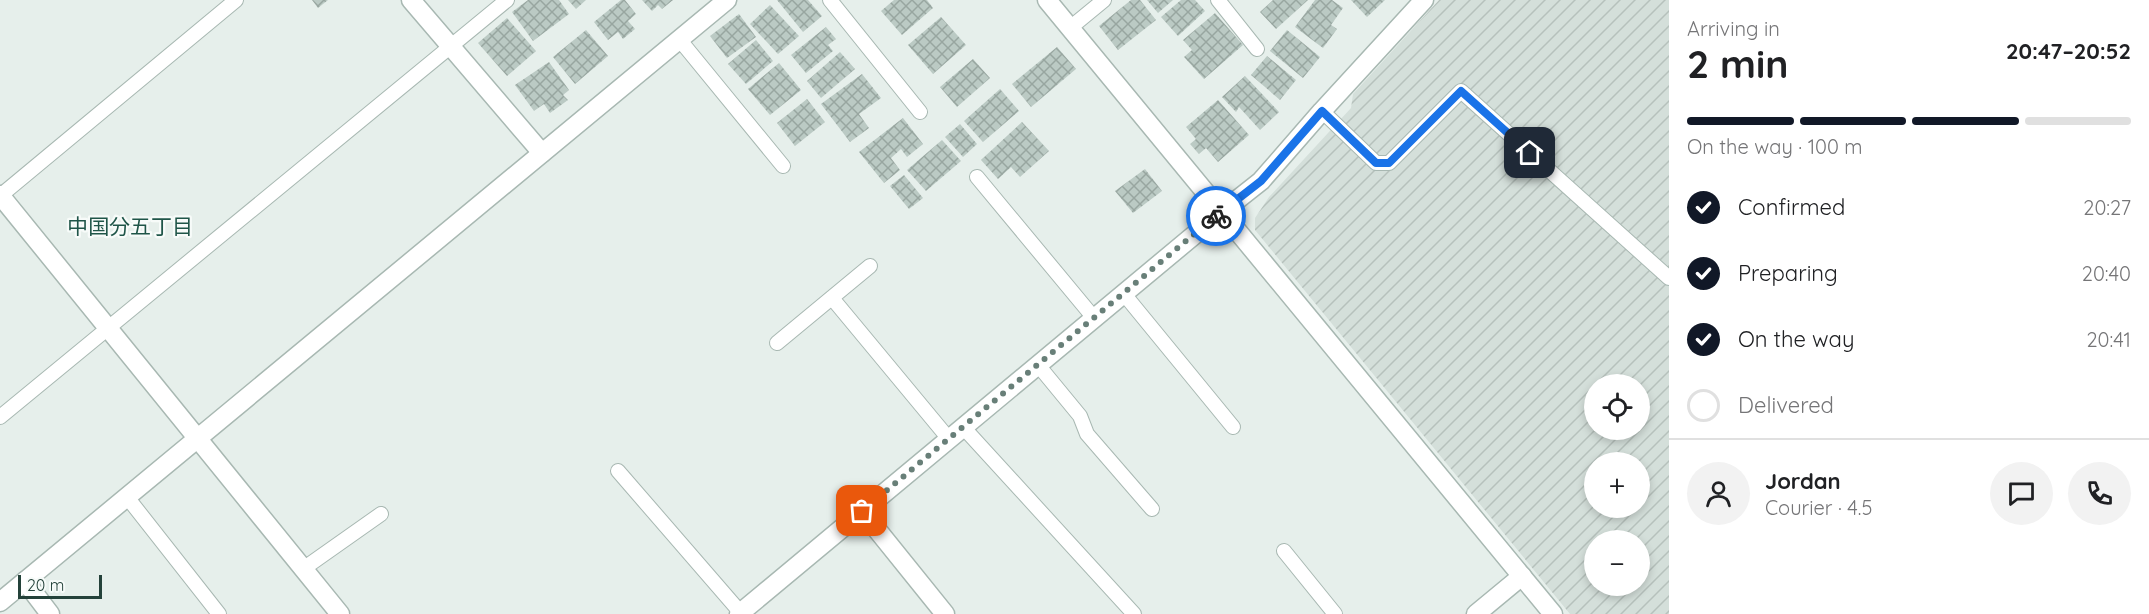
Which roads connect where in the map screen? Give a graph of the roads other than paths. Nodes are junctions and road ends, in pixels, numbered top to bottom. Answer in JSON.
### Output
{"nodes":[{"id":1,"x":236,"y":0,"type":"edge"},
{"id":2,"x":411,"y":0,"type":"edge"},
{"id":3,"x":507,"y":0,"type":"edge"},
{"id":4,"x":727,"y":0,"type":"edge"},
{"id":5,"x":830,"y":0,"type":"edge"},
{"id":6,"x":1047,"y":0,"type":"edge"},
{"id":7,"x":1104,"y":0,"type":"edge"},
{"id":8,"x":1218,"y":0,"type":"edge"},
{"id":9,"x":1424,"y":0,"type":"edge"},
{"id":10,"x":1070,"y":28,"type":"junction"},
{"id":11,"x":679,"y":39,"type":"junction"},
{"id":12,"x":451,"y":47,"type":"junction"},
{"id":13,"x":1257,"y":49,"type":"dead end"},
{"id":14,"x":1322,"y":111,"type":"junction"},
{"id":15,"x":920,"y":112,"type":"dead end"},
{"id":16,"x":542,"y":153,"type":"junction"},
{"id":17,"x":783,"y":166,"type":"dead end"},
{"id":18,"x":977,"y":177,"type":"dead end"},
{"id":19,"x":0,"y":196,"type":"edge"},
{"id":20,"x":1223,"y":211,"type":"junction"},
{"id":21,"x":870,"y":266,"type":"dead end"},
{"id":22,"x":1669,"y":278,"type":"edge"},
{"id":23,"x":1124,"y":294,"type":"junction"},
{"id":24,"x":832,"y":297,"type":"junction"},
{"id":25,"x":1094,"y":318,"type":"junction"},
{"id":26,"x":108,"y":328,"type":"junction"},
{"id":27,"x":777,"y":343,"type":"dead end"},
{"id":28,"x":1038,"y":365,"type":"junction"},
{"id":29,"x":0,"y":417,"type":"edge"},
{"id":30,"x":1233,"y":427,"type":"dead end"},
{"id":31,"x":956,"y":433,"type":"junction"},
{"id":32,"x":197,"y":439,"type":"junction"},
{"id":33,"x":618,"y":471,"type":"dead end"},
{"id":34,"x":127,"y":497,"type":"junction"},
{"id":35,"x":1152,"y":509,"type":"dead end"},
{"id":36,"x":862,"y":511,"type":"junction"},
{"id":37,"x":381,"y":514,"type":"dead end"},
{"id":38,"x":1284,"y":551,"type":"dead end"},
{"id":39,"x":303,"y":569,"type":"junction"},
{"id":40,"x":1522,"y":576,"type":"junction"},
{"id":41,"x":25,"y":581,"type":"junction"},
{"id":42,"x":0,"y":602,"type":"edge"},
{"id":43,"x":748,"y":611,"type":"edge"},
{"id":44,"x":50,"y":614,"type":"edge"},
{"id":45,"x":219,"y":614,"type":"edge"},
{"id":46,"x":340,"y":614,"type":"edge"},
{"id":47,"x":945,"y":614,"type":"edge"},
{"id":48,"x":1134,"y":614,"type":"edge"},
{"id":49,"x":1335,"y":614,"type":"edge"},
{"id":50,"x":1476,"y":614,"type":"edge"},
{"id":51,"x":1553,"y":614,"type":"edge"}],
"edges":[{"from":1,"to":19,"type":"lane"},
{"from":2,"to":12,"type":"street"},
{"from":3,"to":12,"type":"lane"},
{"from":4,"to":11,"type":"street"},
{"from":5,"to":15,"type":"lane"},
{"from":6,"to":10,"type":"street"},
{"from":7,"to":10,"type":"lane"},
{"from":8,"to":13,"type":"lane"},
{"from":9,"to":14,"type":"street"},
{"from":10,"to":20,"type":"street"},
{"from":11,"to":16,"type":"street"},
{"from":11,"to":17,"type":"lane"},
{"from":12,"to":16,"type":"street"},
{"from":12,"to":26,"type":"lane"},
{"from":14,"to":20,"type":"street"},
{"from":14,"to":22,"type":"lane"},
{"from":16,"to":32,"type":"street"},
{"from":18,"to":25,"type":"lane"},
{"from":19,"to":26,"type":"street"},
{"from":20,"to":23,"type":"street"},
{"from":20,"to":40,"type":"street"},
{"from":21,"to":24,"type":"lane"},
{"from":23,"to":25,"type":"street"},
{"from":23,"to":30,"type":"lane"},
{"from":24,"to":27,"type":"lane"},
{"from":24,"to":31,"type":"lane"},
{"from":25,"to":28,"type":"street"},
{"from":26,"to":29,"type":"lane"},
{"from":26,"to":32,"type":"street"},
{"from":28,"to":31,"type":"street"},
{"from":28,"to":35,"type":"lane"},
{"from":31,"to":36,"type":"street"},
{"from":31,"to":48,"type":"lane"},
{"from":32,"to":34,"type":"street"},
{"from":32,"to":39,"type":"street"},
{"from":33,"to":43,"type":"lane"},
{"from":34,"to":41,"type":"street"},
{"from":34,"to":45,"type":"lane"},
{"from":36,"to":43,"type":"street"},
{"from":36,"to":47,"type":"street"},
{"from":37,"to":39,"type":"lane"},
{"from":38,"to":49,"type":"lane"},
{"from":39,"to":46,"type":"street"},
{"from":40,"to":50,"type":"street"},
{"from":40,"to":51,"type":"street"},
{"from":41,"to":42,"type":"street"},
{"from":41,"to":44,"type":"street"}]}
